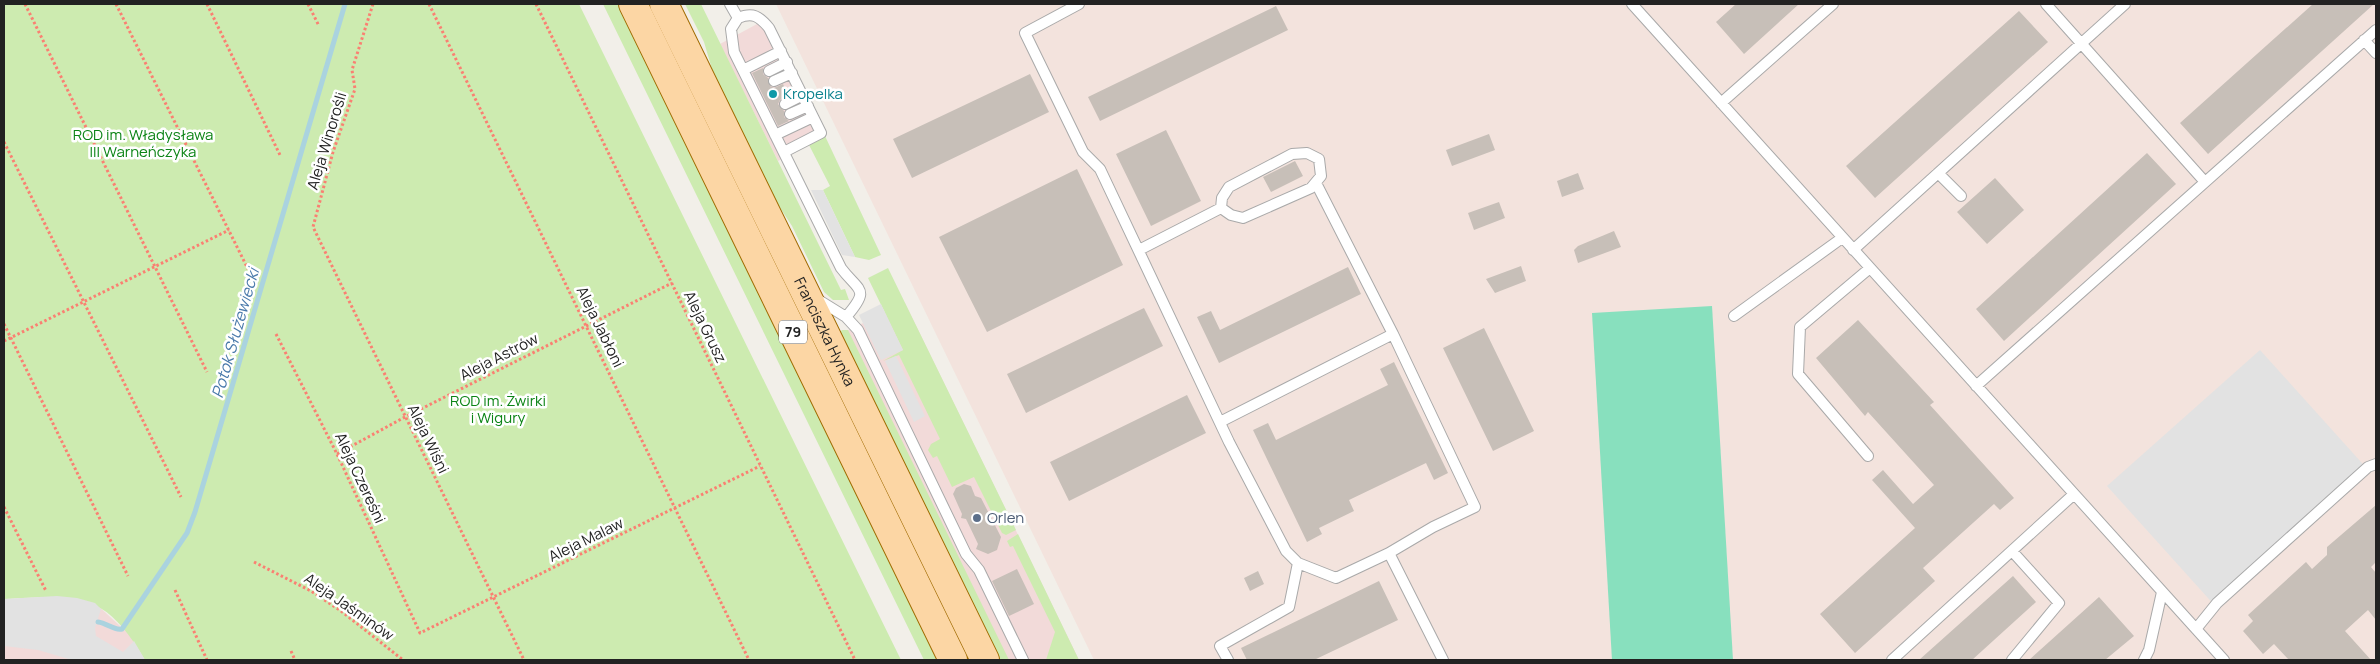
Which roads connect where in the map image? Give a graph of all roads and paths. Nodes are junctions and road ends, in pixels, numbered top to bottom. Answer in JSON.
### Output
{"nodes":[{"id":1,"x":25,"y":4,"type":"edge"},
{"id":2,"x":116,"y":4,"type":"edge"},
{"id":3,"x":207,"y":4,"type":"edge"},
{"id":4,"x":308,"y":4,"type":"edge"},
{"id":5,"x":373,"y":4,"type":"edge"},
{"id":6,"x":429,"y":4,"type":"edge"},
{"id":7,"x":536,"y":4,"type":"edge"},
{"id":8,"x":633,"y":4,"type":"edge"},
{"id":9,"x":664,"y":4,"type":"edge"},
{"id":10,"x":730,"y":4,"type":"edge"},
{"id":11,"x":1079,"y":4,"type":"edge"},
{"id":12,"x":1632,"y":4,"type":"edge"},
{"id":13,"x":1833,"y":4,"type":"edge"},
{"id":14,"x":2046,"y":4,"type":"edge"},
{"id":15,"x":2125,"y":4,"type":"edge"},
{"id":16,"x":738,"y":18,"type":"junction"},
{"id":17,"x":318,"y":26,"type":"dead end"},
{"id":18,"x":2376,"y":30,"type":"edge"},
{"id":19,"x":2364,"y":40,"type":"junction"},
{"id":20,"x":2082,"y":44,"type":"junction"},
{"id":21,"x":781,"y":51,"type":"junction"},
{"id":22,"x":2376,"y":53,"type":"edge"},
{"id":23,"x":787,"y":62,"type":"junction"},
{"id":24,"x":743,"y":70,"type":"junction"},
{"id":25,"x":769,"y":71,"type":"dead end"},
{"id":26,"x":792,"y":73,"type":"junction"},
{"id":27,"x":774,"y":81,"type":"dead end"},
{"id":28,"x":803,"y":95,"type":"junction"},
{"id":29,"x":1721,"y":103,"type":"junction"},
{"id":30,"x":785,"y":104,"type":"dead end"},
{"id":31,"x":808,"y":106,"type":"junction"},
{"id":32,"x":790,"y":114,"type":"dead end"},
{"id":33,"x":813,"y":117,"type":"junction"},
{"id":34,"x":775,"y":135,"type":"junction"},
{"id":35,"x":4,"y":142,"type":"edge"},
{"id":36,"x":784,"y":152,"type":"junction"},
{"id":37,"x":282,"y":157,"type":"dead end"},
{"id":38,"x":1938,"y":173,"type":"junction"},
{"id":39,"x":2205,"y":182,"type":"junction"},
{"id":40,"x":1316,"y":183,"type":"junction"},
{"id":41,"x":1961,"y":196,"type":"dead end"},
{"id":42,"x":1222,"y":208,"type":"junction"},
{"id":43,"x":313,"y":227,"type":"joint"},
{"id":44,"x":229,"y":230,"type":"junction"},
{"id":45,"x":1842,"y":238,"type":"junction"},
{"id":46,"x":1139,"y":250,"type":"junction"},
{"id":47,"x":1854,"y":250,"type":"junction"},
{"id":48,"x":155,"y":266,"type":"junction"},
{"id":49,"x":248,"y":268,"type":"dead end"},
{"id":50,"x":1870,"y":268,"type":"junction"},
{"id":51,"x":672,"y":283,"type":"junction"},
{"id":52,"x":805,"y":292,"type":"junction"},
{"id":53,"x":82,"y":302,"type":"junction"},
{"id":54,"x":1734,"y":316,"type":"dead end"},
{"id":55,"x":846,"y":317,"type":"junction"},
{"id":56,"x":4,"y":324,"type":"edge"},
{"id":57,"x":586,"y":325,"type":"junction"},
{"id":58,"x":276,"y":334,"type":"dead end"},
{"id":59,"x":1393,"y":334,"type":"junction"},
{"id":60,"x":11,"y":338,"type":"junction"},
{"id":61,"x":4,"y":341,"type":"edge"},
{"id":62,"x":207,"y":372,"type":"dead end"},
{"id":63,"x":1976,"y":386,"type":"junction"},
{"id":64,"x":405,"y":417,"type":"junction"},
{"id":65,"x":1220,"y":422,"type":"junction"},
{"id":66,"x":337,"y":454,"type":"junction"},
{"id":67,"x":1868,"y":456,"type":"dead end"},
{"id":68,"x":2376,"y":464,"type":"edge"},
{"id":69,"x":760,"y":466,"type":"junction"},
{"id":70,"x":2073,"y":494,"type":"junction"},
{"id":71,"x":181,"y":497,"type":"dead end"},
{"id":72,"x":4,"y":507,"type":"edge"},
{"id":73,"x":676,"y":509,"type":"junction"},
{"id":74,"x":2012,"y":552,"type":"junction"},
{"id":75,"x":1389,"y":553,"type":"junction"},
{"id":76,"x":254,"y":562,"type":"dead end"},
{"id":77,"x":1298,"y":563,"type":"junction"},
{"id":78,"x":128,"y":576,"type":"dead end"},
{"id":79,"x":175,"y":590,"type":"dead end"},
{"id":80,"x":46,"y":591,"type":"dead end"},
{"id":81,"x":2162,"y":592,"type":"junction"},
{"id":82,"x":493,"y":597,"type":"junction"},
{"id":83,"x":2196,"y":629,"type":"junction"},
{"id":84,"x":420,"y":633,"type":"joint"},
{"id":85,"x":291,"y":651,"type":"dead end"},
{"id":86,"x":207,"y":660,"type":"edge"},
{"id":87,"x":295,"y":660,"type":"edge"},
{"id":88,"x":403,"y":660,"type":"edge"},
{"id":89,"x":524,"y":660,"type":"edge"},
{"id":90,"x":749,"y":660,"type":"edge"},
{"id":91,"x":855,"y":660,"type":"edge"},
{"id":92,"x":953,"y":660,"type":"edge"},
{"id":93,"x":985,"y":660,"type":"edge"},
{"id":94,"x":1023,"y":660,"type":"edge"},
{"id":95,"x":1228,"y":660,"type":"edge"},
{"id":96,"x":1443,"y":660,"type":"edge"},
{"id":97,"x":1892,"y":660,"type":"edge"},
{"id":98,"x":2012,"y":660,"type":"edge"},
{"id":99,"x":2144,"y":660,"type":"edge"},
{"id":100,"x":2224,"y":660,"type":"edge"}],
"edges":[{"from":1,"to":48,"type":"path"},
{"from":2,"to":44,"type":"path"},
{"from":3,"to":37,"type":"path"},
{"from":4,"to":17,"type":"path"},
{"from":5,"to":43,"type":"path","name":"Aleja Winorośli"},
{"from":6,"to":57,"type":"path","name":"Aleja Jabłoni"},
{"from":7,"to":51,"type":"path","name":"Aleja Grusz"},
{"from":8,"to":92,"type":"main road","name":"Franciszka Hynka","number":"79"},
{"from":9,"to":52,"type":"main road","name":"Franciszka Hynka","number":"79"},
{"from":10,"to":16,"type":"lane"},
{"from":11,"to":46,"type":"lane"},
{"from":12,"to":29,"type":"lane"},
{"from":13,"to":29,"type":"lane"},
{"from":14,"to":20,"type":"lane"},
{"from":15,"to":20,"type":"lane"},
{"from":16,"to":21,"type":"lane"},
{"from":16,"to":24,"type":"lane"},
{"from":18,"to":19,"type":"lane"},
{"from":19,"to":22,"type":"lane"},
{"from":19,"to":39,"type":"lane"},
{"from":20,"to":38,"type":"lane"},
{"from":20,"to":39,"type":"lane"},
{"from":21,"to":23,"type":"lane"},
{"from":21,"to":24,"type":"lane"},
{"from":23,"to":25,"type":"lane"},
{"from":23,"to":26,"type":"lane"},
{"from":24,"to":34,"type":"lane"},
{"from":26,"to":27,"type":"lane"},
{"from":26,"to":28,"type":"lane"},
{"from":28,"to":30,"type":"lane"},
{"from":28,"to":31,"type":"lane"},
{"from":29,"to":45,"type":"lane"},
{"from":31,"to":32,"type":"lane"},
{"from":31,"to":33,"type":"lane"},
{"from":33,"to":34,"type":"lane"},
{"from":33,"to":36,"type":"lane"},
{"from":34,"to":36,"type":"lane"},
{"from":35,"to":53,"type":"path"},
{"from":36,"to":55,"type":"lane"},
{"from":38,"to":41,"type":"lane"},
{"from":38,"to":47,"type":"lane"},
{"from":39,"to":63,"type":"lane"},
{"from":40,"to":42,"type":"lane"},
{"from":40,"to":42,"type":"lane"},
{"from":40,"to":59,"type":"lane"},
{"from":42,"to":46,"type":"lane"},
{"from":43,"to":64,"type":"path","name":"Aleja Wiśni"},
{"from":44,"to":48,"type":"path"},
{"from":44,"to":49,"type":"path"},
{"from":45,"to":47,"type":"lane"},
{"from":45,"to":54,"type":"lane"},
{"from":46,"to":65,"type":"lane"},
{"from":47,"to":50,"type":"lane"},
{"from":48,"to":53,"type":"path"},
{"from":48,"to":62,"type":"path"},
{"from":50,"to":63,"type":"lane"},
{"from":50,"to":67,"type":"lane"},
{"from":51,"to":57,"type":"path","name":"Aleja Astrów"},
{"from":51,"to":69,"type":"path","name":"Aleja Grusz"},
{"from":52,"to":55,"type":"lane"},
{"from":52,"to":93,"type":"main road","name":"Franciszka Hynka","number":"79"},
{"from":53,"to":60,"type":"path"},
{"from":53,"to":71,"type":"path"},
{"from":55,"to":94,"type":"lane"},
{"from":56,"to":60,"type":"path"},
{"from":57,"to":64,"type":"path","name":"Aleja Astrów"},
{"from":57,"to":73,"type":"path","name":"Aleja Jabłoni"},
{"from":58,"to":66,"type":"path","name":"Aleja Czereśni"},
{"from":59,"to":65,"type":"lane"},
{"from":59,"to":75,"type":"lane"},
{"from":60,"to":61,"type":"path"},
{"from":60,"to":78,"type":"path"},
{"from":63,"to":70,"type":"lane"},
{"from":64,"to":66,"type":"path","name":"Aleja Astrów"},
{"from":64,"to":82,"type":"path","name":"Aleja Wiśni"},
{"from":65,"to":77,"type":"lane"},
{"from":66,"to":84,"type":"path","name":"Aleja Czereśni"},
{"from":68,"to":83,"type":"lane"},
{"from":69,"to":73,"type":"path","name":"Aleja Malaw"},
{"from":69,"to":91,"type":"path","name":"Aleja Grusz"},
{"from":70,"to":74,"type":"lane"},
{"from":70,"to":81,"type":"lane"},
{"from":72,"to":80,"type":"path"},
{"from":73,"to":82,"type":"path","name":"Aleja Malaw"},
{"from":73,"to":90,"type":"path","name":"Aleja Jabłoni"},
{"from":74,"to":97,"type":"lane"},
{"from":74,"to":98,"type":"lane"},
{"from":75,"to":77,"type":"lane"},
{"from":75,"to":96,"type":"lane"},
{"from":76,"to":88,"type":"path","name":"Aleja Jaśminów"},
{"from":77,"to":95,"type":"lane"},
{"from":79,"to":86,"type":"path"},
{"from":81,"to":83,"type":"lane"},
{"from":81,"to":99,"type":"lane"},
{"from":82,"to":84,"type":"path","name":"Aleja Malaw"},
{"from":82,"to":89,"type":"path","name":"Aleja Wiśni"},
{"from":83,"to":100,"type":"lane"},
{"from":85,"to":87,"type":"path"}]}
